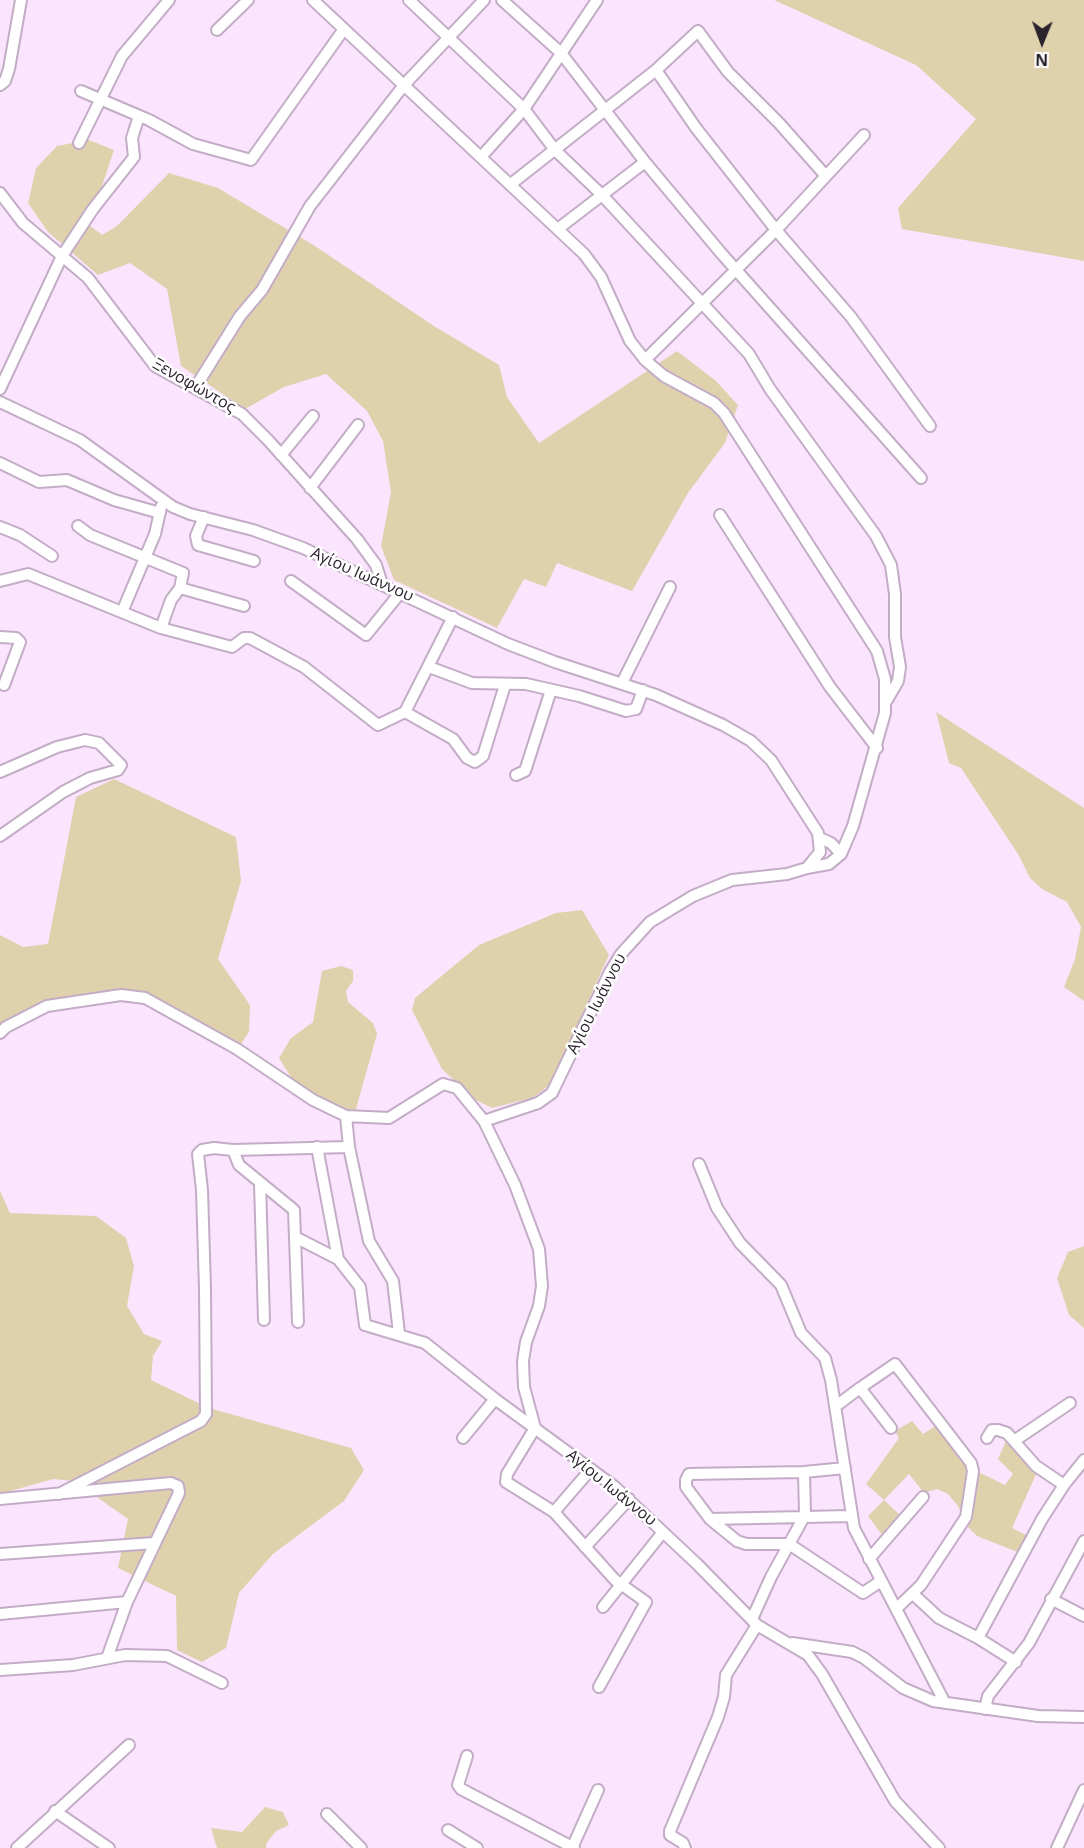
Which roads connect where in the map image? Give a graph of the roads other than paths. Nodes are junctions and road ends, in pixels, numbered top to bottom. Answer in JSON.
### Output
{"nodes":[{"id":1,"x":21,"y":0,"type":"edge"},
{"id":2,"x":169,"y":0,"type":"edge"},
{"id":3,"x":248,"y":0,"type":"edge"},
{"id":4,"x":314,"y":0,"type":"edge"},
{"id":5,"x":409,"y":0,"type":"edge"},
{"id":6,"x":484,"y":0,"type":"edge"},
{"id":7,"x":502,"y":0,"type":"edge"},
{"id":8,"x":597,"y":0,"type":"edge"},
{"id":9,"x":344,"y":29,"type":"junction"},
{"id":10,"x":217,"y":30,"type":"dead end"},
{"id":11,"x":449,"y":37,"type":"junction"},
{"id":12,"x":561,"y":53,"type":"junction"},
{"id":13,"x":656,"y":70,"type":"junction"},
{"id":14,"x":0,"y":85,"type":"edge"},
{"id":15,"x":404,"y":85,"type":"junction"},
{"id":16,"x":81,"y":91,"type":"dead end"},
{"id":17,"x":100,"y":99,"type":"junction"},
{"id":18,"x":524,"y":110,"type":"junction"},
{"id":19,"x":603,"y":111,"type":"junction"},
{"id":20,"x":139,"y":116,"type":"junction"},
{"id":21,"x":864,"y":135,"type":"dead end"},
{"id":22,"x":79,"y":142,"type":"dead end"},
{"id":23,"x":555,"y":150,"type":"junction"},
{"id":24,"x":481,"y":157,"type":"junction"},
{"id":25,"x":645,"y":162,"type":"junction"},
{"id":26,"x":825,"y":175,"type":"junction"},
{"id":27,"x":511,"y":184,"type":"junction"},
{"id":28,"x":0,"y":193,"type":"edge"},
{"id":29,"x":602,"y":195,"type":"junction"},
{"id":30,"x":559,"y":228,"type":"junction"},
{"id":31,"x":776,"y":230,"type":"junction"},
{"id":32,"x":62,"y":256,"type":"junction"},
{"id":33,"x":736,"y":270,"type":"junction"},
{"id":34,"x":702,"y":304,"type":"junction"},
{"id":35,"x":645,"y":360,"type":"junction"},
{"id":36,"x":195,"y":388,"type":"junction"},
{"id":37,"x":0,"y":389,"type":"edge"},
{"id":38,"x":0,"y":402,"type":"edge"},
{"id":39,"x":313,"y":416,"type":"dead end"},
{"id":40,"x":358,"y":424,"type":"dead end"},
{"id":41,"x":930,"y":426,"type":"dead end"},
{"id":42,"x":281,"y":455,"type":"junction"},
{"id":43,"x":0,"y":463,"type":"edge"},
{"id":44,"x":921,"y":478,"type":"dead end"},
{"id":45,"x":310,"y":488,"type":"junction"},
{"id":46,"x":161,"y":501,"type":"junction"},
{"id":47,"x":160,"y":513,"type":"junction"},
{"id":48,"x":720,"y":516,"type":"dead end"},
{"id":49,"x":204,"y":517,"type":"junction"},
{"id":50,"x":78,"y":526,"type":"dead end"},
{"id":51,"x":0,"y":527,"type":"edge"},
{"id":52,"x":51,"y":556,"type":"dead end"},
{"id":53,"x":146,"y":557,"type":"junction"},
{"id":54,"x":254,"y":561,"type":"dead end"},
{"id":55,"x":0,"y":581,"type":"edge"},
{"id":56,"x":291,"y":581,"type":"dead end"},
{"id":57,"x":382,"y":584,"type":"junction"},
{"id":58,"x":180,"y":588,"type":"junction"},
{"id":59,"x":670,"y":588,"type":"dead end"},
{"id":60,"x":400,"y":593,"type":"junction"},
{"id":61,"x":244,"y":606,"type":"dead end"},
{"id":62,"x":122,"y":612,"type":"junction"},
{"id":63,"x":453,"y":617,"type":"junction"},
{"id":64,"x":161,"y":628,"type":"junction"},
{"id":65,"x":0,"y":638,"type":"edge"},
{"id":66,"x":429,"y":667,"type":"junction"},
{"id":67,"x":622,"y":683,"type":"junction"},
{"id":68,"x":505,"y":685,"type":"junction"},
{"id":69,"x":4,"y":686,"type":"dead end"},
{"id":70,"x":551,"y":690,"type":"junction"},
{"id":71,"x":643,"y":690,"type":"junction"},
{"id":72,"x":886,"y":700,"type":"junction"},
{"id":73,"x":405,"y":712,"type":"junction"},
{"id":74,"x":877,"y":748,"type":"junction"},
{"id":75,"x":0,"y":772,"type":"edge"},
{"id":76,"x":516,"y":775,"type":"dead end"},
{"id":77,"x":0,"y":836,"type":"edge"},
{"id":78,"x":820,"y":838,"type":"junction"},
{"id":79,"x":841,"y":854,"type":"junction"},
{"id":80,"x":807,"y":868,"type":"junction"},
{"id":81,"x":0,"y":1033,"type":"edge"},
{"id":82,"x":346,"y":1116,"type":"junction"},
{"id":83,"x":484,"y":1121,"type":"junction"},
{"id":84,"x":349,"y":1146,"type":"junction"},
{"id":85,"x":317,"y":1147,"type":"junction"},
{"id":86,"x":233,"y":1150,"type":"junction"},
{"id":87,"x":699,"y":1164,"type":"dead end"},
{"id":88,"x":260,"y":1183,"type":"junction"},
{"id":89,"x":297,"y":1238,"type":"junction"},
{"id":90,"x":338,"y":1259,"type":"junction"},
{"id":91,"x":264,"y":1320,"type":"dead end"},
{"id":92,"x":298,"y":1322,"type":"dead end"},
{"id":93,"x":399,"y":1333,"type":"junction"},
{"id":94,"x":860,"y":1388,"type":"junction"},
{"id":95,"x":495,"y":1399,"type":"junction"},
{"id":96,"x":1070,"y":1403,"type":"dead end"},
{"id":97,"x":836,"y":1406,"type":"junction"},
{"id":98,"x":535,"y":1428,"type":"junction"},
{"id":99,"x":891,"y":1428,"type":"dead end"},
{"id":100,"x":463,"y":1438,"type":"dead end"},
{"id":101,"x":987,"y":1438,"type":"dead end"},
{"id":102,"x":1014,"y":1441,"type":"junction"},
{"id":103,"x":1084,"y":1460,"type":"edge"},
{"id":104,"x":846,"y":1468,"type":"junction"},
{"id":105,"x":591,"y":1469,"type":"junction"},
{"id":106,"x":804,"y":1472,"type":"junction"},
{"id":107,"x":1064,"y":1485,"type":"junction"},
{"id":108,"x":58,"y":1494,"type":"junction"},
{"id":109,"x":923,"y":1497,"type":"dead end"},
{"id":110,"x":0,"y":1499,"type":"edge"},
{"id":111,"x":628,"y":1499,"type":"junction"},
{"id":112,"x":554,"y":1512,"type":"junction"},
{"id":113,"x":805,"y":1515,"type":"junction"},
{"id":114,"x":851,"y":1516,"type":"junction"},
{"id":115,"x":710,"y":1519,"type":"junction"},
{"id":116,"x":663,"y":1532,"type":"junction"},
{"id":117,"x":1084,"y":1541,"type":"edge"},
{"id":118,"x":154,"y":1543,"type":"junction"},
{"id":119,"x":789,"y":1544,"type":"junction"},
{"id":120,"x":585,"y":1547,"type":"junction"},
{"id":121,"x":0,"y":1554,"type":"edge"},
{"id":122,"x":869,"y":1560,"type":"junction"},
{"id":123,"x":881,"y":1581,"type":"junction"},
{"id":124,"x":620,"y":1584,"type":"junction"},
{"id":125,"x":912,"y":1594,"type":"junction"},
{"id":126,"x":1051,"y":1599,"type":"junction"},
{"id":127,"x":127,"y":1602,"type":"junction"},
{"id":128,"x":603,"y":1607,"type":"dead end"},
{"id":129,"x":896,"y":1609,"type":"junction"},
{"id":130,"x":0,"y":1614,"type":"edge"},
{"id":131,"x":1084,"y":1616,"type":"edge"},
{"id":132,"x":754,"y":1622,"type":"junction"},
{"id":133,"x":978,"y":1638,"type":"junction"},
{"id":134,"x":789,"y":1643,"type":"junction"},
{"id":135,"x":107,"y":1658,"type":"junction"},
{"id":136,"x":1016,"y":1662,"type":"junction"},
{"id":137,"x":0,"y":1670,"type":"edge"},
{"id":138,"x":222,"y":1683,"type":"dead end"},
{"id":139,"x":599,"y":1687,"type":"dead end"},
{"id":140,"x":945,"y":1703,"type":"junction"},
{"id":141,"x":985,"y":1709,"type":"junction"},
{"id":142,"x":1084,"y":1717,"type":"edge"},
{"id":143,"x":129,"y":1745,"type":"dead end"},
{"id":144,"x":467,"y":1756,"type":"dead end"},
{"id":145,"x":598,"y":1790,"type":"dead end"},
{"id":146,"x":1084,"y":1790,"type":"edge"},
{"id":147,"x":55,"y":1811,"type":"junction"},
{"id":148,"x":327,"y":1814,"type":"dead end"},
{"id":149,"x":448,"y":1830,"type":"dead end"},
{"id":150,"x":17,"y":1848,"type":"edge"},
{"id":151,"x":109,"y":1848,"type":"edge"},
{"id":152,"x":361,"y":1848,"type":"edge"},
{"id":153,"x":477,"y":1848,"type":"edge"},
{"id":154,"x":573,"y":1848,"type":"edge"},
{"id":155,"x":685,"y":1848,"type":"edge"},
{"id":156,"x":939,"y":1848,"type":"edge"},
{"id":157,"x":1057,"y":1848,"type":"edge"}],
"edges":[{"from":1,"to":14,"type":"street"},
{"from":2,"to":17,"type":"street"},
{"from":3,"to":10,"type":"street"},
{"from":4,"to":9,"type":"street"},
{"from":5,"to":11,"type":"street"},
{"from":6,"to":11,"type":"street"},
{"from":7,"to":12,"type":"street"},
{"from":8,"to":12,"type":"street"},
{"from":9,"to":15,"type":"street"},
{"from":9,"to":20,"type":"street"},
{"from":11,"to":15,"type":"street"},
{"from":11,"to":18,"type":"street"},
{"from":12,"to":18,"type":"street"},
{"from":12,"to":19,"type":"street"},
{"from":13,"to":19,"type":"street"},
{"from":13,"to":26,"type":"street"},
{"from":13,"to":31,"type":"street"},
{"from":15,"to":24,"type":"street"},
{"from":15,"to":36,"type":"street"},
{"from":16,"to":17,"type":"street"},
{"from":17,"to":20,"type":"street"},
{"from":17,"to":22,"type":"street"},
{"from":18,"to":23,"type":"street"},
{"from":18,"to":24,"type":"street"},
{"from":19,"to":23,"type":"street"},
{"from":19,"to":25,"type":"street"},
{"from":20,"to":32,"type":"street"},
{"from":21,"to":26,"type":"street"},
{"from":23,"to":27,"type":"street"},
{"from":23,"to":29,"type":"street"},
{"from":24,"to":27,"type":"street"},
{"from":25,"to":29,"type":"street"},
{"from":25,"to":33,"type":"street"},
{"from":26,"to":31,"type":"street"},
{"from":27,"to":30,"type":"street"},
{"from":28,"to":32,"type":"street","name":"Ξενοφώντος"},
{"from":29,"to":30,"type":"street"},
{"from":29,"to":34,"type":"street"},
{"from":30,"to":35,"type":"street"},
{"from":31,"to":33,"type":"street"},
{"from":31,"to":41,"type":"street"},
{"from":32,"to":36,"type":"street","name":"Ξενοφώντος"},
{"from":32,"to":37,"type":"street"},
{"from":33,"to":34,"type":"street"},
{"from":33,"to":44,"type":"street"},
{"from":34,"to":35,"type":"street"},
{"from":34,"to":72,"type":"street"},
{"from":35,"to":72,"type":"street"},
{"from":36,"to":42,"type":"street","name":"Ξενοφώντος"},
{"from":38,"to":46,"type":"street","name":"Αγίου Ιωάννου"},
{"from":39,"to":42,"type":"street"},
{"from":40,"to":45,"type":"street"},
{"from":42,"to":45,"type":"street","name":"Ξενοφώντος"},
{"from":43,"to":47,"type":"street"},
{"from":45,"to":57,"type":"street","name":"Ξενοφώντος"},
{"from":46,"to":47,"type":"street"},
{"from":46,"to":49,"type":"street","name":"Αγίου Ιωάννου"},
{"from":47,"to":53,"type":"street"},
{"from":48,"to":74,"type":"street"},
{"from":49,"to":54,"type":"street"},
{"from":49,"to":57,"type":"street","name":"Αγίου Ιωάννου"},
{"from":50,"to":53,"type":"street"},
{"from":51,"to":52,"type":"street"},
{"from":53,"to":58,"type":"street"},
{"from":53,"to":62,"type":"street"},
{"from":55,"to":62,"type":"street"},
{"from":56,"to":60,"type":"street"},
{"from":57,"to":60,"type":"street","name":"Αγίου Ιωάννου"},
{"from":58,"to":61,"type":"street"},
{"from":58,"to":64,"type":"street"},
{"from":59,"to":67,"type":"street"},
{"from":60,"to":63,"type":"street","name":"Αγίου Ιωάννου"},
{"from":62,"to":64,"type":"street"},
{"from":63,"to":66,"type":"street"},
{"from":63,"to":67,"type":"street","name":"Αγίου Ιωάννου"},
{"from":64,"to":73,"type":"street"},
{"from":65,"to":69,"type":"street"},
{"from":66,"to":68,"type":"street"},
{"from":66,"to":73,"type":"street"},
{"from":67,"to":71,"type":"street","name":"Αγίου Ιωάννου"},
{"from":68,"to":70,"type":"street"},
{"from":68,"to":73,"type":"street"},
{"from":70,"to":71,"type":"street"},
{"from":70,"to":76,"type":"street"},
{"from":71,"to":78,"type":"street","name":"Αγίου Ιωάννου"},
{"from":72,"to":74,"type":"street"},
{"from":74,"to":79,"type":"street"},
{"from":75,"to":77,"type":"street"},
{"from":78,"to":79,"type":"street"},
{"from":78,"to":80,"type":"street"},
{"from":79,"to":80,"type":"street","name":"Αγίου Ιωάννου"},
{"from":80,"to":83,"type":"street","name":"Αγίου Ιωάννου"},
{"from":81,"to":82,"type":"street"},
{"from":82,"to":83,"type":"street"},
{"from":82,"to":84,"type":"street"},
{"from":83,"to":98,"type":"street"},
{"from":84,"to":85,"type":"street"},
{"from":84,"to":93,"type":"street"},
{"from":85,"to":86,"type":"street"},
{"from":85,"to":90,"type":"street"},
{"from":86,"to":88,"type":"street"},
{"from":86,"to":108,"type":"street"},
{"from":87,"to":97,"type":"street"},
{"from":88,"to":89,"type":"street"},
{"from":88,"to":91,"type":"street"},
{"from":89,"to":90,"type":"street"},
{"from":89,"to":92,"type":"street"},
{"from":90,"to":93,"type":"street","name":"Αγίου Ιωάννου"},
{"from":93,"to":95,"type":"street","name":"Αγίου Ιωάννου"},
{"from":94,"to":97,"type":"street"},
{"from":94,"to":99,"type":"street"},
{"from":94,"to":125,"type":"street"},
{"from":95,"to":98,"type":"street","name":"Αγίου Ιωάννου"},
{"from":95,"to":100,"type":"street"},
{"from":96,"to":102,"type":"street"},
{"from":97,"to":104,"type":"street"},
{"from":98,"to":105,"type":"street","name":"Αγίου Ιωάννου"},
{"from":98,"to":112,"type":"street"},
{"from":101,"to":102,"type":"street"},
{"from":102,"to":107,"type":"street"},
{"from":103,"to":107,"type":"street"},
{"from":104,"to":106,"type":"street"},
{"from":104,"to":114,"type":"street"},
{"from":105,"to":111,"type":"street","name":"Αγίου Ιωάννου"},
{"from":105,"to":112,"type":"street"},
{"from":106,"to":113,"type":"street"},
{"from":106,"to":115,"type":"street"},
{"from":107,"to":133,"type":"street"},
{"from":108,"to":110,"type":"street"},
{"from":108,"to":118,"type":"street"},
{"from":109,"to":122,"type":"street"},
{"from":111,"to":116,"type":"street","name":"Αγίου Ιωάννου"},
{"from":111,"to":120,"type":"street"},
{"from":112,"to":120,"type":"street"},
{"from":113,"to":114,"type":"street"},
{"from":113,"to":115,"type":"street"},
{"from":113,"to":119,"type":"street"},
{"from":114,"to":122,"type":"street"},
{"from":115,"to":119,"type":"street"},
{"from":116,"to":124,"type":"street"},
{"from":116,"to":132,"type":"street","name":"Αγίου Ιωάννου"},
{"from":117,"to":126,"type":"street"},
{"from":118,"to":121,"type":"street"},
{"from":118,"to":127,"type":"street"},
{"from":119,"to":123,"type":"street"},
{"from":119,"to":132,"type":"street"},
{"from":120,"to":124,"type":"street"},
{"from":122,"to":123,"type":"street"},
{"from":123,"to":129,"type":"street"},
{"from":124,"to":128,"type":"street"},
{"from":124,"to":139,"type":"street"},
{"from":125,"to":129,"type":"street"},
{"from":125,"to":133,"type":"street"},
{"from":126,"to":131,"type":"street"},
{"from":126,"to":136,"type":"street"},
{"from":127,"to":130,"type":"street"},
{"from":127,"to":135,"type":"street"},
{"from":129,"to":140,"type":"street"},
{"from":132,"to":134,"type":"street","name":"Αγίου Ιωάννου"},
{"from":132,"to":155,"type":"street"},
{"from":133,"to":136,"type":"street"},
{"from":134,"to":140,"type":"street","name":"Αγίου Ιωάννου"},
{"from":134,"to":156,"type":"street"},
{"from":135,"to":137,"type":"street"},
{"from":135,"to":138,"type":"street"},
{"from":136,"to":141,"type":"street"},
{"from":140,"to":141,"type":"street","name":"Αγίου Ιωάννου"},
{"from":141,"to":142,"type":"street","name":"Αγίου Ιωάννου"},
{"from":143,"to":147,"type":"street"},
{"from":144,"to":154,"type":"street"},
{"from":145,"to":154,"type":"street"},
{"from":146,"to":157,"type":"street"},
{"from":147,"to":150,"type":"street"},
{"from":147,"to":151,"type":"street"},
{"from":148,"to":152,"type":"street"},
{"from":149,"to":153,"type":"street"}]}
